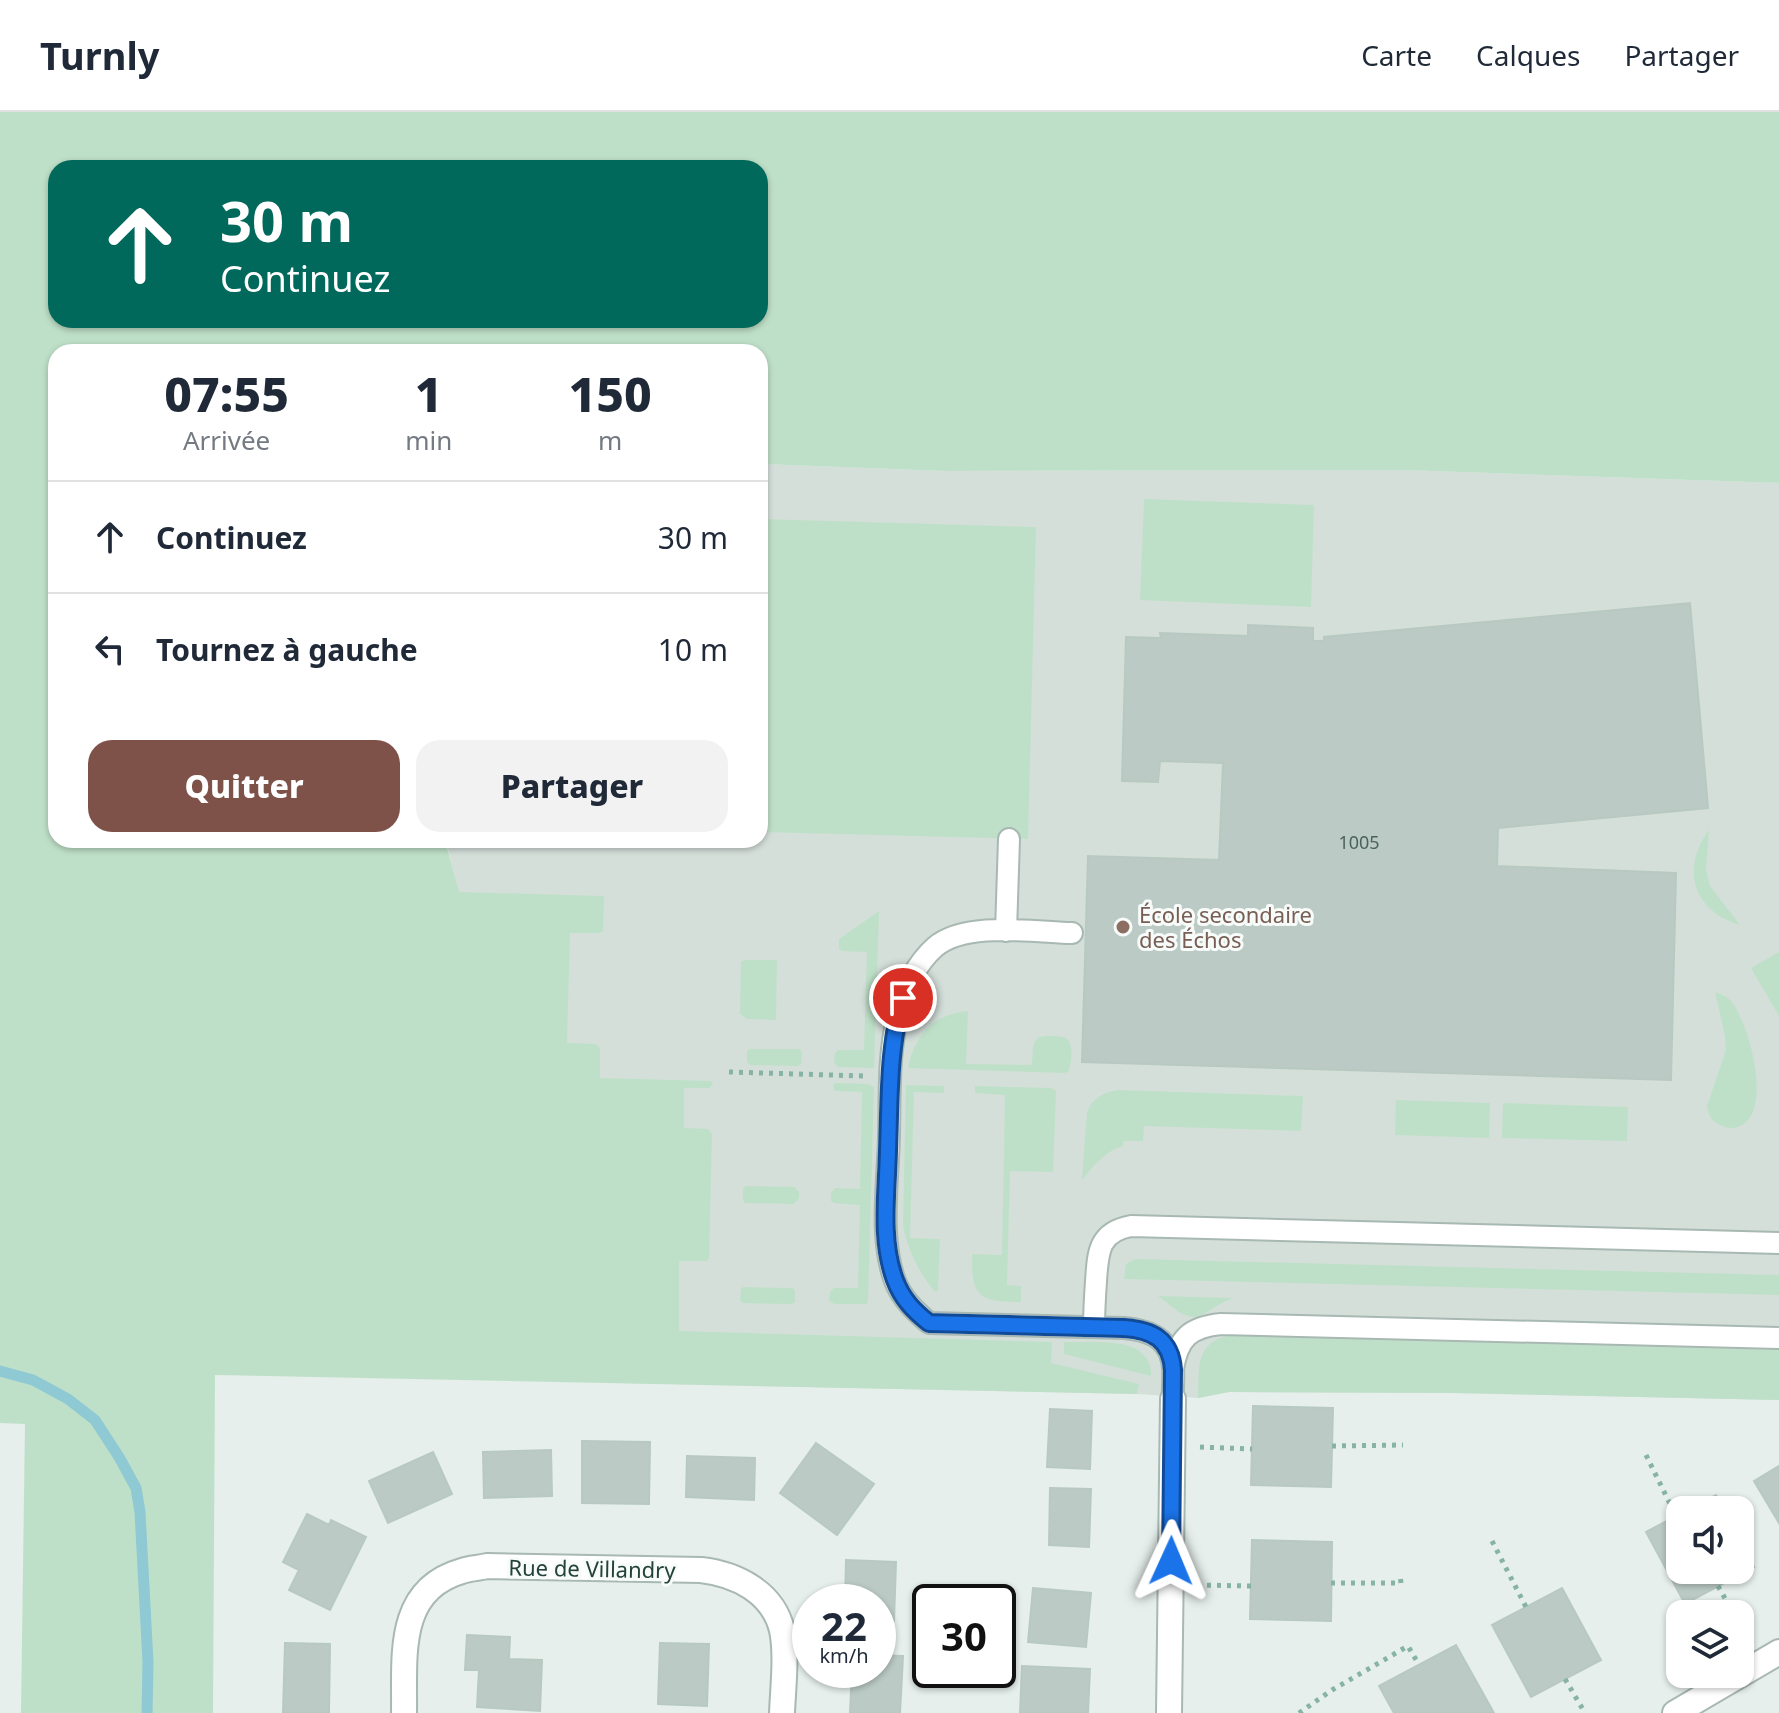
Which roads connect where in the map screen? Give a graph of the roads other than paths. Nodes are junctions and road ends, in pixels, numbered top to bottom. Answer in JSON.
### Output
{"nodes":[{"id":1,"x":1009,"y":839,"type":"dead end"},
{"id":2,"x":1006,"y":931,"type":"junction"},
{"id":3,"x":1072,"y":933,"type":"dead end"},
{"id":4,"x":1779,"y":1243,"type":"edge"},
{"id":5,"x":1094,"y":1327,"type":"junction"},
{"id":6,"x":1779,"y":1338,"type":"edge"},
{"id":7,"x":1173,"y":1370,"type":"junction"},
{"id":8,"x":1173,"y":1399,"type":"joint"},
{"id":9,"x":1779,"y":1652,"type":"edge"},
{"id":10,"x":404,"y":1713,"type":"edge"},
{"id":11,"x":782,"y":1713,"type":"edge"},
{"id":12,"x":1169,"y":1713,"type":"edge"},
{"id":13,"x":1675,"y":1713,"type":"edge"}],
"edges":[{"from":1,"to":2,"type":"lane"},
{"from":2,"to":3,"type":"lane"},
{"from":2,"to":5,"type":"lane"},
{"from":4,"to":5,"type":"lane"},
{"from":5,"to":7,"type":"lane"},
{"from":6,"to":7,"type":"lane"},
{"from":7,"to":8,"type":"lane"},
{"from":8,"to":12,"type":"street"},
{"from":9,"to":13,"type":"street"},
{"from":10,"to":11,"type":"street","name":"Rue de Villandry"}]}
